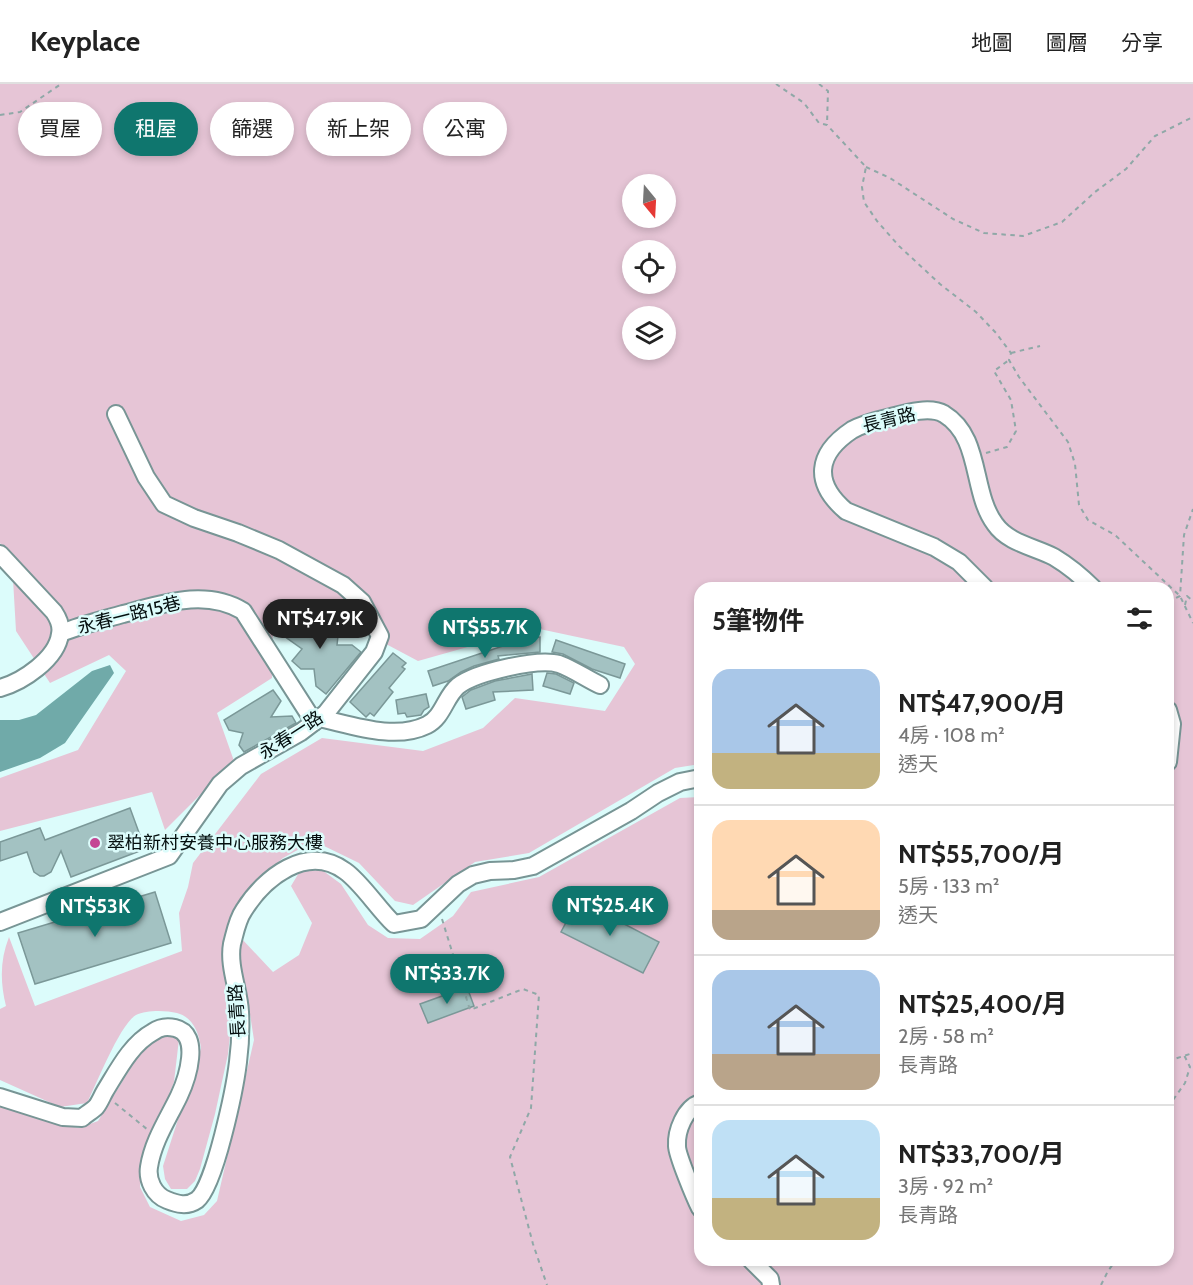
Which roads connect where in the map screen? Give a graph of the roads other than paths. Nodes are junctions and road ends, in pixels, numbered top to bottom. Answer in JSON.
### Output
{"nodes":[{"id":1,"x":116,"y":414,"type":"dead end"},
{"id":2,"x":0,"y":554,"type":"edge"},
{"id":3,"x":979,"y":582,"type":"edge"},
{"id":4,"x":1087,"y":582,"type":"edge"},
{"id":5,"x":61,"y":633,"type":"junction"},
{"id":6,"x":600,"y":685,"type":"dead end"},
{"id":7,"x":0,"y":688,"type":"edge"},
{"id":8,"x":316,"y":720,"type":"junction"},
{"id":9,"x":694,"y":779,"type":"edge"},
{"id":10,"x":0,"y":922,"type":"edge"},
{"id":11,"x":0,"y":1097,"type":"edge"},
{"id":12,"x":694,"y":1106,"type":"edge"},
{"id":13,"x":694,"y":1192,"type":"edge"},
{"id":14,"x":757,"y":1266,"type":"edge"},
{"id":15,"x":771,"y":1285,"type":"edge"}],
"edges":[{"from":1,"to":8,"type":"street","name":"永春一路"},
{"from":2,"to":5,"type":"street"},
{"from":3,"to":4,"type":"street","name":"長青路"},
{"from":5,"to":7,"type":"street"},
{"from":5,"to":8,"type":"street","name":"永春一路15巷"},
{"from":6,"to":8,"type":"street"},
{"from":8,"to":10,"type":"street","name":"永春一路"},
{"from":9,"to":11,"type":"street","name":"長青路"},
{"from":12,"to":13,"type":"street"},
{"from":14,"to":15,"type":"street"}]}
